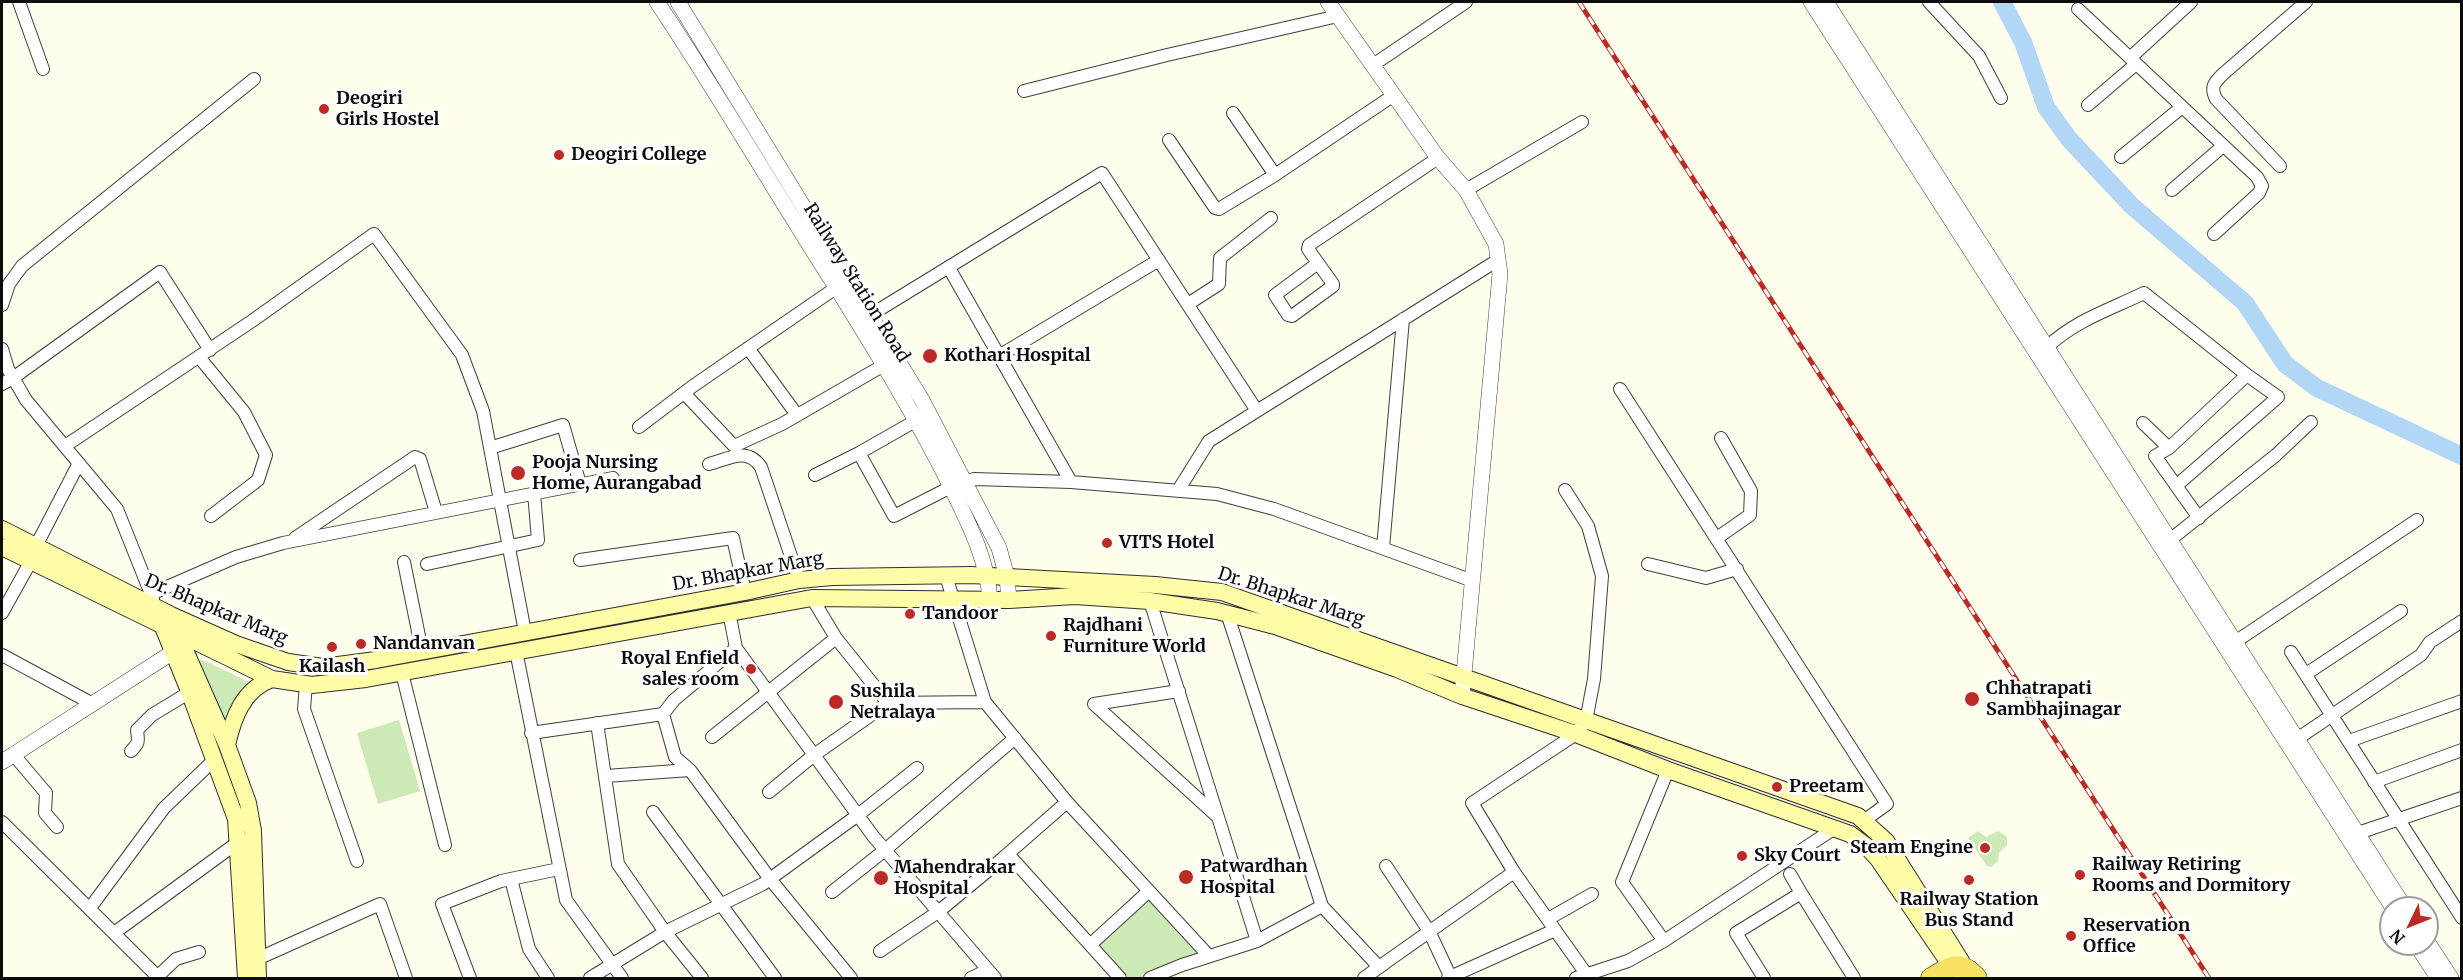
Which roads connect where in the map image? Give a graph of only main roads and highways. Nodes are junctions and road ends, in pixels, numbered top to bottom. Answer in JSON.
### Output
{"nodes":[{"id":1,"x":2,"y":529,"type":"edge"},
{"id":2,"x":2,"y":547,"type":"edge"},
{"id":3,"x":33,"y":554,"type":"junction"},
{"id":4,"x":166,"y":620,"type":"junction"},
{"id":5,"x":178,"y":643,"type":"junction"},
{"id":6,"x":464,"y":652,"type":"junction"},
{"id":7,"x":272,"y":679,"type":"junction"},
{"id":8,"x":1581,"y":728,"type":"junction"},
{"id":9,"x":227,"y":745,"type":"junction"},
{"id":10,"x":1960,"y":975,"type":"edge"},
{"id":11,"x":246,"y":978,"type":"edge"},
{"id":12,"x":258,"y":978,"type":"edge"},
{"id":13,"x":1931,"y":978,"type":"edge"}],
"edges":[{"from":1,"to":3,"type":"main road","name":"Dr. Bhapkar Marg"},
{"from":2,"to":3,"type":"main road","name":"Dr. Bhapkar Marg"},
{"from":3,"to":4,"type":"main road","name":"Dr. Bhapkar Marg"},
{"from":3,"to":4,"type":"main road","name":"Dr. Bhapkar Marg"},
{"from":4,"to":5,"type":"main road"},
{"from":4,"to":6,"type":"main road","name":"Dr. Bhapkar Marg"},
{"from":5,"to":7,"type":"main road","name":"Dr. Bhapkar Marg"},
{"from":5,"to":9,"type":"main road"},
{"from":5,"to":11,"type":"main road"},
{"from":6,"to":7,"type":"main road","name":"Dr. Bhapkar Marg"},
{"from":6,"to":8,"type":"main road","name":"Dr. Bhapkar Marg"},
{"from":6,"to":8,"type":"main road","name":"Dr. Bhapkar Marg"},
{"from":7,"to":9,"type":"main road"},
{"from":8,"to":10,"type":"main road"},
{"from":8,"to":10,"type":"main road"},
{"from":9,"to":12,"type":"main road"},
{"from":10,"to":13,"type":"main road"}]}
